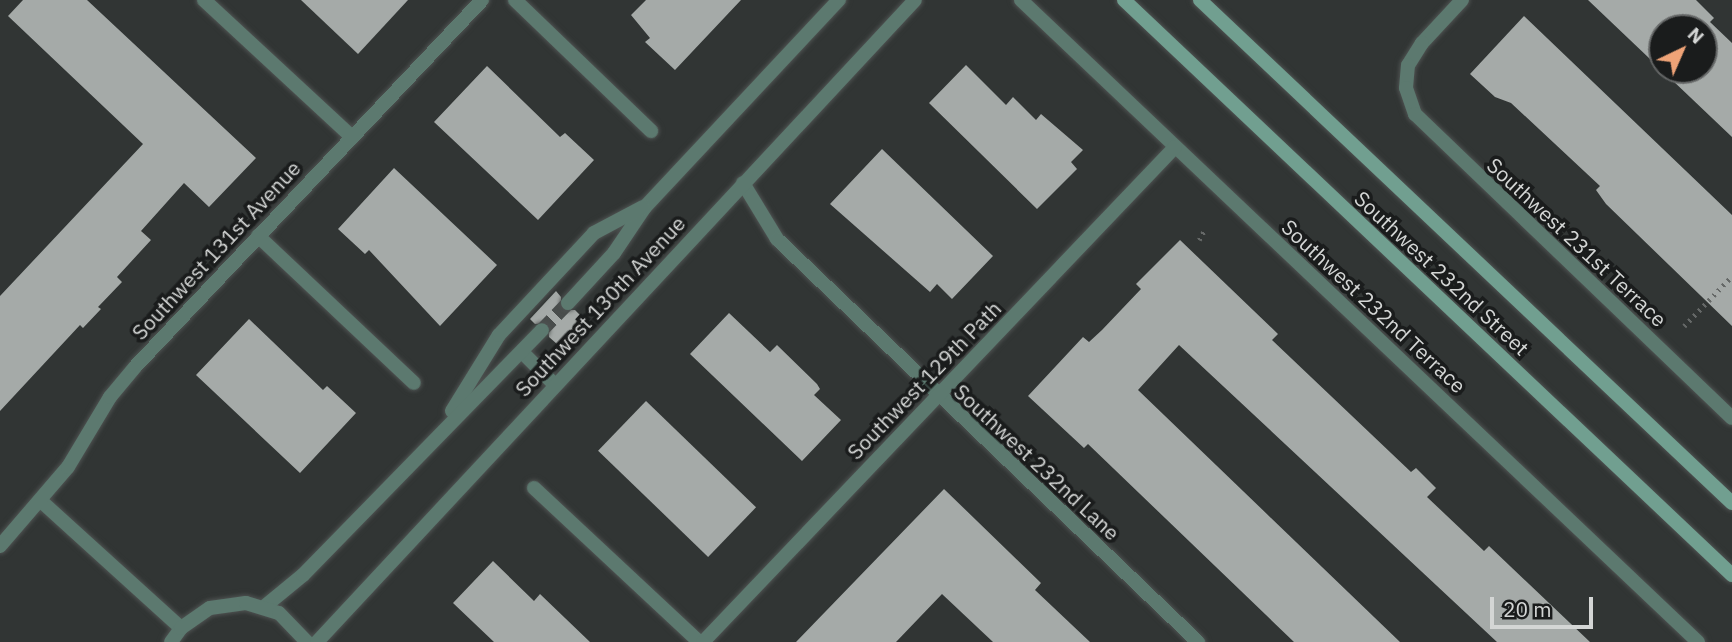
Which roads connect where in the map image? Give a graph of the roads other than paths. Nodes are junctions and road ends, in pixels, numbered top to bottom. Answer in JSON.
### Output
{"nodes":[{"id":1,"x":204,"y":0,"type":"edge"},
{"id":2,"x":482,"y":0,"type":"edge"},
{"id":3,"x":514,"y":0,"type":"edge"},
{"id":4,"x":839,"y":0,"type":"edge"},
{"id":5,"x":915,"y":0,"type":"edge"},
{"id":6,"x":1021,"y":0,"type":"edge"},
{"id":7,"x":1124,"y":0,"type":"edge"},
{"id":8,"x":1200,"y":0,"type":"edge"},
{"id":9,"x":1462,"y":0,"type":"edge"},
{"id":10,"x":651,"y":131,"type":"dead end"},
{"id":11,"x":352,"y":137,"type":"junction"},
{"id":12,"x":1174,"y":147,"type":"junction"},
{"id":13,"x":743,"y":183,"type":"junction"},
{"id":14,"x":645,"y":207,"type":"junction"},
{"id":15,"x":258,"y":236,"type":"junction"},
{"id":16,"x":568,"y":303,"type":"tunnel mouth"},
{"id":17,"x":542,"y":330,"type":"tunnel mouth"},
{"id":18,"x":522,"y":352,"type":"junction"},
{"id":19,"x":414,"y":383,"type":"dead end"},
{"id":20,"x":555,"y":385,"type":"junction"},
{"id":21,"x":937,"y":396,"type":"junction"},
{"id":22,"x":1732,"y":418,"type":"edge"},
{"id":23,"x":439,"y":431,"type":"junction"},
{"id":24,"x":534,"y":488,"type":"dead end"},
{"id":25,"x":41,"y":501,"type":"junction"},
{"id":26,"x":1732,"y":503,"type":"edge"},
{"id":27,"x":0,"y":546,"type":"edge"},
{"id":28,"x":1732,"y":575,"type":"edge"},
{"id":29,"x":264,"y":607,"type":"junction"},
{"id":30,"x":181,"y":628,"type":"junction"},
{"id":31,"x":172,"y":642,"type":"edge"},
{"id":32,"x":307,"y":642,"type":"edge"},
{"id":33,"x":317,"y":642,"type":"edge"},
{"id":34,"x":701,"y":642,"type":"edge"},
{"id":35,"x":1198,"y":642,"type":"edge"},
{"id":36,"x":1698,"y":642,"type":"edge"}],
"edges":[{"from":1,"to":11,"type":"street"},
{"from":2,"to":11,"type":"street","name":"Southwest 131st Avenue"},
{"from":3,"to":10,"type":"street"},
{"from":4,"to":14,"type":"street","name":"Southwest 130th Avenue"},
{"from":5,"to":13,"type":"street","name":"Southwest 130th Avenue"},
{"from":6,"to":12,"type":"street","name":"Southwest 232nd Terrace"},
{"from":7,"to":28,"type":"street","name":"Southwest 232nd Street"},
{"from":8,"to":26,"type":"street","name":"Southwest 232nd Street"},
{"from":9,"to":22,"type":"street","name":"Southwest 231st Terrace"},
{"from":11,"to":15,"type":"street","name":"Southwest 131st Avenue"},
{"from":12,"to":21,"type":"street","name":"Southwest 129th Path"},
{"from":12,"to":36,"type":"street","name":"Southwest 232nd Terrace"},
{"from":13,"to":20,"type":"street","name":"Southwest 130th Avenue"},
{"from":13,"to":21,"type":"street","name":"Southwest 232nd Lane"},
{"from":14,"to":16,"type":"street","name":"Southwest 130th Avenue"},
{"from":14,"to":23,"type":"street","name":"Southwest 130th Avenue"},
{"from":15,"to":19,"type":"street"},
{"from":15,"to":25,"type":"street","name":"Southwest 131st Avenue"},
{"from":17,"to":18,"type":"street","name":"Southwest 130th Avenue"},
{"from":18,"to":20,"type":"street"},
{"from":18,"to":23,"type":"street","name":"Southwest 130th Avenue"},
{"from":20,"to":33,"type":"street","name":"Southwest 130th Avenue"},
{"from":21,"to":34,"type":"street","name":"Southwest 129th Path"},
{"from":21,"to":35,"type":"street","name":"Southwest 232nd Lane"},
{"from":23,"to":29,"type":"street","name":"Southwest 130th Avenue"},
{"from":24,"to":34,"type":"street"},
{"from":25,"to":27,"type":"street","name":"Southwest 131st Avenue"},
{"from":25,"to":30,"type":"street"},
{"from":29,"to":30,"type":"street"},
{"from":29,"to":32,"type":"street"},
{"from":30,"to":31,"type":"street"}]}
